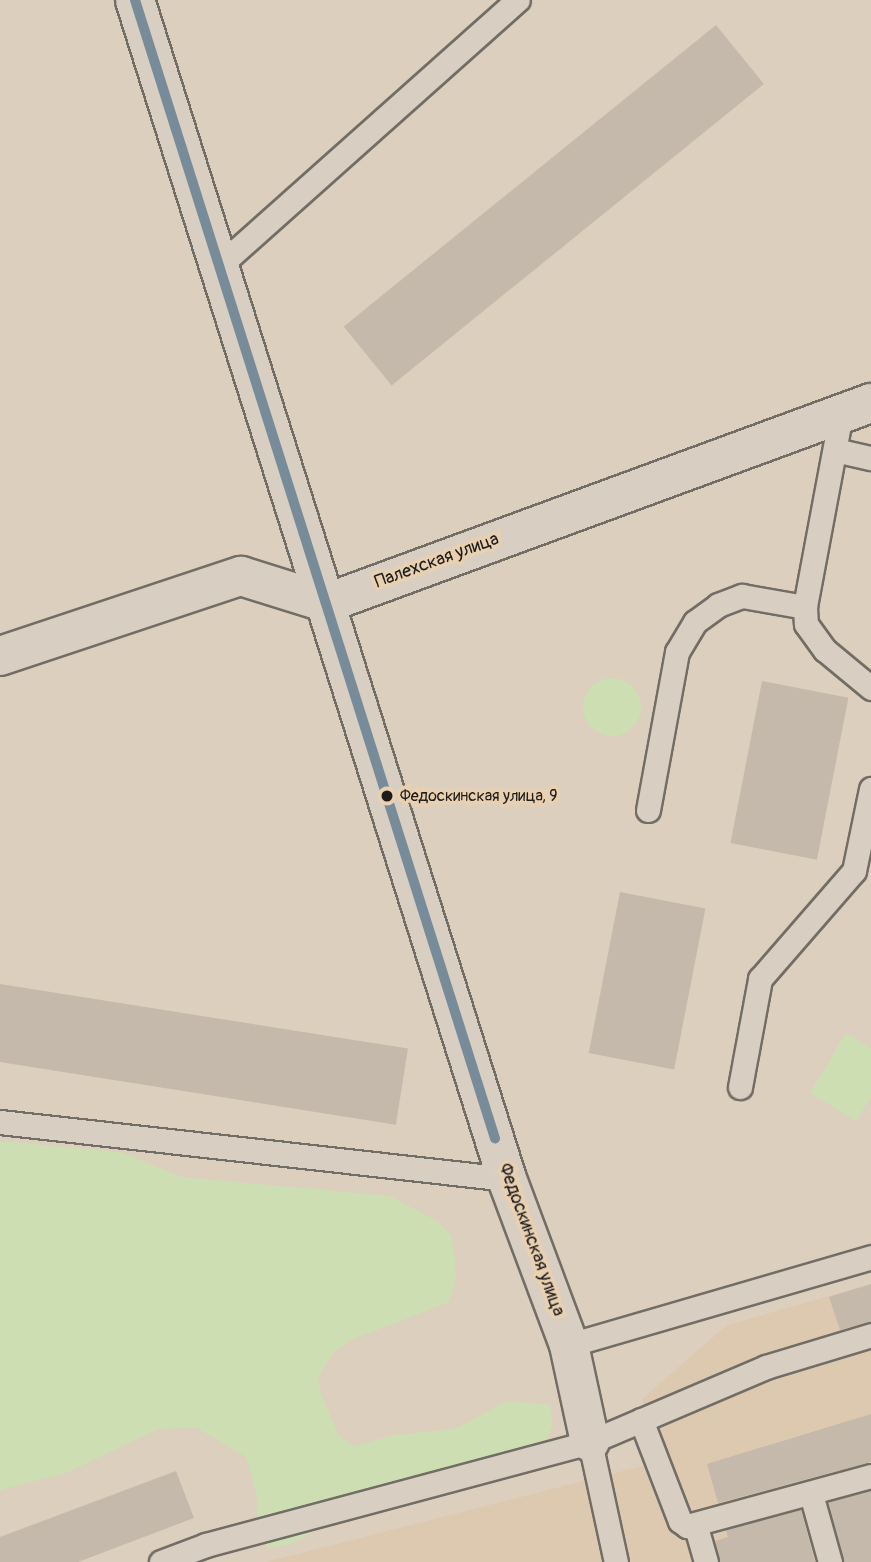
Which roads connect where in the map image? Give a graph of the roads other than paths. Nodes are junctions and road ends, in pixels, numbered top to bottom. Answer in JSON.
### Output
{"nodes":[{"id":1,"x":135,"y":0,"type":"edge"},
{"id":2,"x":518,"y":0,"type":"edge"},
{"id":3,"x":219,"y":266,"type":"junction"},
{"id":4,"x":849,"y":422,"type":"edge"},
{"id":5,"x":871,"y":458,"type":"edge"},
{"id":6,"x":327,"y":603,"type":"junction"},
{"id":7,"x":805,"y":607,"type":"junction"},
{"id":8,"x":0,"y":656,"type":"edge"},
{"id":9,"x":871,"y":688,"type":"edge"},
{"id":10,"x":871,"y":789,"type":"edge"},
{"id":11,"x":648,"y":810,"type":"dead end"},
{"id":12,"x":740,"y":1087,"type":"dead end"},
{"id":13,"x":0,"y":1122,"type":"edge"},
{"id":14,"x":507,"y":1179,"type":"junction"},
{"id":15,"x":871,"y":1256,"type":"edge"},
{"id":16,"x":871,"y":1335,"type":"edge"},
{"id":17,"x":569,"y":1345,"type":"junction"},
{"id":18,"x":641,"y":1420,"type":"junction"},
{"id":19,"x":590,"y":1442,"type":"junction"},
{"id":20,"x":871,"y":1476,"type":"edge"},
{"id":21,"x":811,"y":1494,"type":"junction"},
{"id":22,"x":696,"y":1527,"type":"junction"},
{"id":23,"x":161,"y":1562,"type":"edge"},
{"id":24,"x":616,"y":1562,"type":"edge"},
{"id":25,"x":706,"y":1562,"type":"edge"},
{"id":26,"x":830,"y":1562,"type":"edge"}],
"edges":[{"from":1,"to":3,"type":"street","name":"Федоскинская улица"},
{"from":2,"to":3,"type":"lane"},
{"from":3,"to":6,"type":"street","name":"Федоскинская улица"},
{"from":4,"to":5,"type":"lane"},
{"from":4,"to":6,"type":"street","name":"Палехская улица"},
{"from":4,"to":7,"type":"lane"},
{"from":6,"to":8,"type":"street"},
{"from":6,"to":14,"type":"street","name":"Федоскинская улица"},
{"from":7,"to":9,"type":"lane"},
{"from":7,"to":11,"type":"lane"},
{"from":10,"to":12,"type":"lane"},
{"from":13,"to":14,"type":"lane"},
{"from":14,"to":17,"type":"street","name":"Федоскинская улица"},
{"from":15,"to":17,"type":"lane"},
{"from":16,"to":18,"type":"lane"},
{"from":17,"to":19,"type":"street","name":"Федоскинская улица"},
{"from":18,"to":19,"type":"lane"},
{"from":18,"to":22,"type":"lane"},
{"from":19,"to":23,"type":"lane"},
{"from":19,"to":24,"type":"lane"},
{"from":20,"to":21,"type":"lane"},
{"from":21,"to":22,"type":"lane"},
{"from":21,"to":26,"type":"lane"},
{"from":22,"to":25,"type":"lane"}]}
